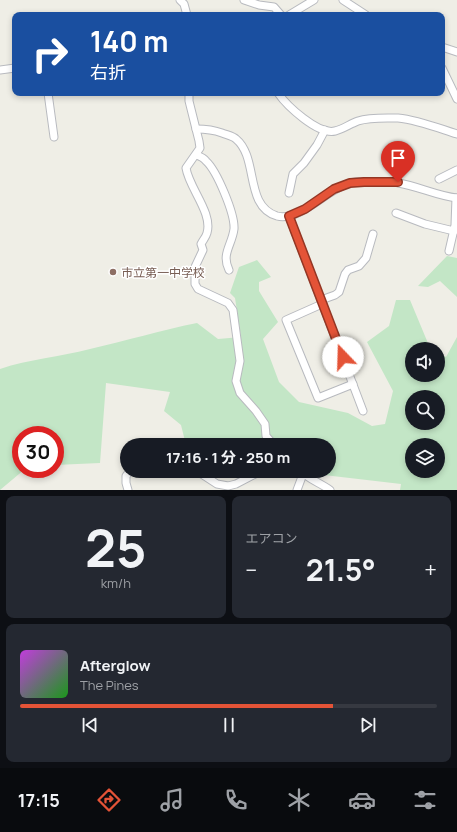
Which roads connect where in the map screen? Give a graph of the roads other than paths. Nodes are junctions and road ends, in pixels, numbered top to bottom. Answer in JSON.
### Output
{"nodes":[{"id":1,"x":180,"y":0,"type":"edge"},
{"id":2,"x":244,"y":0,"type":"edge"},
{"id":3,"x":314,"y":0,"type":"edge"},
{"id":4,"x":343,"y":0,"type":"edge"},
{"id":5,"x":186,"y":12,"type":"edge"},
{"id":6,"x":278,"y":12,"type":"edge"},
{"id":7,"x":294,"y":12,"type":"edge"},
{"id":8,"x":361,"y":12,"type":"edge"},
{"id":9,"x":445,"y":48,"type":"edge"},
{"id":10,"x":457,"y":52,"type":"edge"},
{"id":11,"x":12,"y":68,"type":"edge"},
{"id":12,"x":0,"y":70,"type":"edge"},
{"id":13,"x":445,"y":74,"type":"edge"},
{"id":14,"x":48,"y":96,"type":"edge"},
{"id":15,"x":189,"y":96,"type":"edge"},
{"id":16,"x":280,"y":96,"type":"edge"},
{"id":17,"x":457,"y":99,"type":"edge"},
{"id":18,"x":196,"y":129,"type":"junction"},
{"id":19,"x":325,"y":130,"type":"junction"},
{"id":20,"x":457,"y":134,"type":"edge"},
{"id":21,"x":54,"y":137,"type":"dead end"},
{"id":22,"x":196,"y":154,"type":"junction"},
{"id":23,"x":457,"y":170,"type":"edge"},
{"id":24,"x":439,"y":179,"type":"dead end"},
{"id":25,"x":289,"y":193,"type":"dead end"},
{"id":26,"x":456,"y":198,"type":"edge"},
{"id":27,"x":396,"y":213,"type":"dead end"},
{"id":28,"x":289,"y":216,"type":"junction"},
{"id":29,"x":454,"y":231,"type":"junction"},
{"id":30,"x":373,"y":234,"type":"dead end"},
{"id":31,"x":449,"y":251,"type":"dead end"},
{"id":32,"x":230,"y":270,"type":"dead end"},
{"id":33,"x":322,"y":302,"type":"junction"},
{"id":34,"x":353,"y":384,"type":"junction"},
{"id":35,"x":363,"y":411,"type":"dead end"},
{"id":36,"x":268,"y":438,"type":"edge"},
{"id":37,"x":126,"y":478,"type":"edge"},
{"id":38,"x":208,"y":478,"type":"edge"},
{"id":39,"x":247,"y":478,"type":"edge"},
{"id":40,"x":301,"y":478,"type":"edge"},
{"id":41,"x":311,"y":478,"type":"edge"},
{"id":42,"x":128,"y":490,"type":"edge"},
{"id":43,"x":298,"y":490,"type":"edge"},
{"id":44,"x":330,"y":490,"type":"edge"}],
"edges":[{"from":1,"to":5,"type":"street"},
{"from":2,"to":6,"type":"street"},
{"from":3,"to":7,"type":"street"},
{"from":4,"to":8,"type":"street"},
{"from":9,"to":10,"type":"street"},
{"from":11,"to":12,"type":"street"},
{"from":13,"to":17,"type":"street"},
{"from":14,"to":21,"type":"street"},
{"from":15,"to":18,"type":"street"},
{"from":16,"to":19,"type":"street"},
{"from":18,"to":22,"type":"street"},
{"from":18,"to":28,"type":"street"},
{"from":19,"to":20,"type":"street"},
{"from":19,"to":25,"type":"street"},
{"from":22,"to":32,"type":"street"},
{"from":22,"to":36,"type":"street"},
{"from":23,"to":24,"type":"street"},
{"from":26,"to":28,"type":"street"},
{"from":26,"to":29,"type":"street"},
{"from":27,"to":29,"type":"street"},
{"from":28,"to":33,"type":"street"},
{"from":29,"to":31,"type":"street"},
{"from":30,"to":33,"type":"street"},
{"from":33,"to":34,"type":"street"},
{"from":33,"to":34,"type":"street"},
{"from":34,"to":35,"type":"street"},
{"from":37,"to":42,"type":"street"},
{"from":38,"to":39,"type":"street"},
{"from":40,"to":43,"type":"street"},
{"from":41,"to":44,"type":"street"}]}
